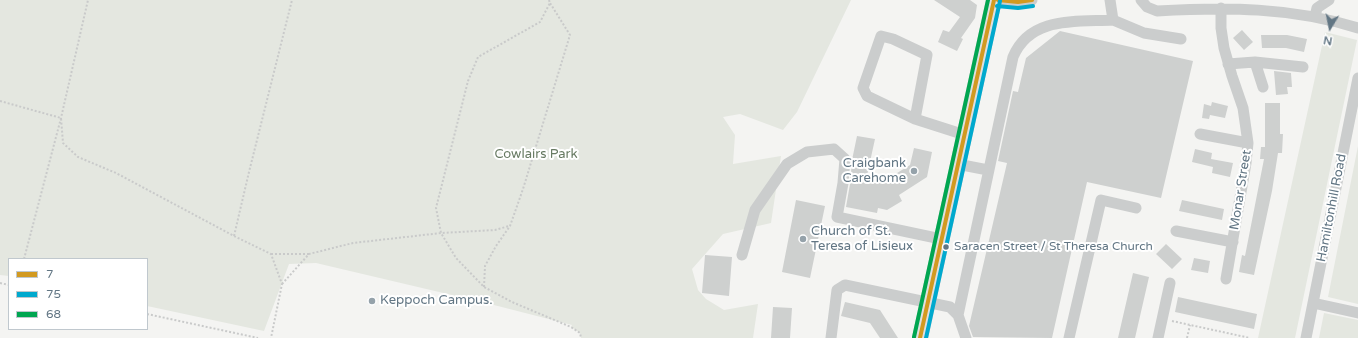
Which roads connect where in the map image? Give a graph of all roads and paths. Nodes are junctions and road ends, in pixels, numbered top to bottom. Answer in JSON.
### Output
{"nodes":[{"id":1,"x":88,"y":0,"type":"edge"},
{"id":2,"x":292,"y":0,"type":"edge"},
{"id":3,"x":994,"y":0,"type":"edge"},
{"id":4,"x":998,"y":0,"type":"edge"},
{"id":5,"x":1032,"y":0,"type":"edge"},
{"id":6,"x":1110,"y":0,"type":"edge"},
{"id":7,"x":1141,"y":0,"type":"edge"},
{"id":8,"x":1329,"y":0,"type":"edge"},
{"id":9,"x":549,"y":2,"type":"edge"},
{"id":10,"x":1221,"y":8,"type":"junction"},
{"id":11,"x":1315,"y":17,"type":"junction"},
{"id":12,"x":1113,"y":20,"type":"junction"},
{"id":13,"x":1358,"y":28,"type":"edge"},
{"id":14,"x":1181,"y":39,"type":"dead end"},
{"id":15,"x":1255,"y":62,"type":"junction"},
{"id":16,"x":1228,"y":64,"type":"junction"},
{"id":17,"x":1304,"y":67,"type":"dead end"},
{"id":18,"x":1358,"y":78,"type":"edge"},
{"id":19,"x":1263,"y":88,"type":"dead end"},
{"id":20,"x":0,"y":102,"type":"edge"},
{"id":21,"x":62,"y":118,"type":"junction"},
{"id":22,"x":915,"y":119,"type":"junction"},
{"id":23,"x":1200,"y":134,"type":"dead end"},
{"id":24,"x":965,"y":135,"type":"junction"},
{"id":25,"x":1248,"y":144,"type":"junction"},
{"id":26,"x":957,"y":164,"type":"junction"},
{"id":27,"x":988,"y":170,"type":"junction"},
{"id":28,"x":1136,"y":208,"type":"dead end"},
{"id":29,"x":510,"y":226,"type":"junction"},
{"id":30,"x":1176,"y":231,"type":"dead end"},
{"id":31,"x":441,"y":233,"type":"junction"},
{"id":32,"x":234,"y":236,"type":"junction"},
{"id":33,"x":941,"y":239,"type":"junction"},
{"id":34,"x":1233,"y":242,"type":"junction"},
{"id":35,"x":271,"y":254,"type":"junction"},
{"id":36,"x":309,"y":254,"type":"junction"},
{"id":37,"x":742,"y":255,"type":"dead end"},
{"id":38,"x":24,"y":258,"type":"edge"},
{"id":39,"x":1226,"y":279,"type":"dead end"},
{"id":40,"x":1170,"y":283,"type":"dead end"},
{"id":41,"x":282,"y":284,"type":"junction"},
{"id":42,"x":484,"y":287,"type":"junction"},
{"id":43,"x":927,"y":303,"type":"junction"},
{"id":44,"x":1313,"y":303,"type":"junction"},
{"id":45,"x":1358,"y":313,"type":"edge"},
{"id":46,"x":148,"y":314,"type":"edge"},
{"id":47,"x":958,"y":315,"type":"junction"},
{"id":48,"x":1167,"y":319,"type":"junction"},
{"id":49,"x":1190,"y":325,"type":"junction"},
{"id":50,"x":1236,"y":336,"type":"edge"},
{"id":51,"x":258,"y":338,"type":"edge"},
{"id":52,"x":271,"y":338,"type":"edge"},
{"id":53,"x":581,"y":338,"type":"edge"},
{"id":54,"x":831,"y":338,"type":"edge"},
{"id":55,"x":920,"y":338,"type":"edge"},
{"id":56,"x":966,"y":338,"type":"edge"},
{"id":57,"x":1069,"y":338,"type":"edge"},
{"id":58,"x":1158,"y":338,"type":"edge"},
{"id":59,"x":1187,"y":338,"type":"edge"},
{"id":60,"x":1250,"y":338,"type":"edge"},
{"id":61,"x":1306,"y":338,"type":"edge"}],
"edges":[{"from":1,"to":21,"type":"path"},
{"from":2,"to":32,"type":"path"},
{"from":3,"to":24,"type":"main road"},
{"from":4,"to":5,"type":"street"},
{"from":6,"to":12,"type":"street"},
{"from":7,"to":10,"type":"street"},
{"from":8,"to":11,"type":"street"},
{"from":9,"to":29,"type":"path"},
{"from":9,"to":31,"type":"path"},
{"from":10,"to":11,"type":"street"},
{"from":10,"to":16,"type":"street","name":"Monar Street"},
{"from":11,"to":13,"type":"street"},
{"from":12,"to":14,"type":"street"},
{"from":12,"to":27,"type":"street"},
{"from":15,"to":16,"type":"street"},
{"from":15,"to":17,"type":"street"},
{"from":15,"to":19,"type":"street"},
{"from":16,"to":25,"type":"street","name":"Monar Street"},
{"from":18,"to":44,"type":"street","name":"Hamiltonhill Road"},
{"from":20,"to":21,"type":"path"},
{"from":21,"to":32,"type":"path"},
{"from":21,"to":38,"type":"path"},
{"from":22,"to":22,"type":"street"},
{"from":22,"to":24,"type":"street"},
{"from":23,"to":25,"type":"street"},
{"from":24,"to":26,"type":"main road"},
{"from":25,"to":34,"type":"street","name":"Monar Street"},
{"from":26,"to":27,"type":"street"},
{"from":26,"to":33,"type":"main road"},
{"from":27,"to":47,"type":"street"},
{"from":28,"to":57,"type":"street"},
{"from":29,"to":31,"type":"path"},
{"from":29,"to":42,"type":"path"},
{"from":30,"to":34,"type":"street"},
{"from":31,"to":36,"type":"path"},
{"from":31,"to":42,"type":"path"},
{"from":32,"to":35,"type":"path"},
{"from":33,"to":37,"type":"street"},
{"from":33,"to":43,"type":"main road"},
{"from":34,"to":39,"type":"street","name":"Monar Street"},
{"from":35,"to":36,"type":"path"},
{"from":35,"to":41,"type":"path"},
{"from":36,"to":41,"type":"path"},
{"from":40,"to":48,"type":"street"},
{"from":41,"to":52,"type":"path"},
{"from":42,"to":53,"type":"path"},
{"from":43,"to":47,"type":"street"},
{"from":43,"to":54,"type":"street"},
{"from":43,"to":55,"type":"main road"},
{"from":44,"to":45,"type":"street"},
{"from":44,"to":61,"type":"street","name":"Hamiltonhill Road"},
{"from":46,"to":51,"type":"path"},
{"from":47,"to":56,"type":"street"},
{"from":48,"to":49,"type":"path"},
{"from":48,"to":58,"type":"street"},
{"from":49,"to":50,"type":"path"},
{"from":49,"to":59,"type":"path"},
{"from":50,"to":60,"type":"path"}]}
